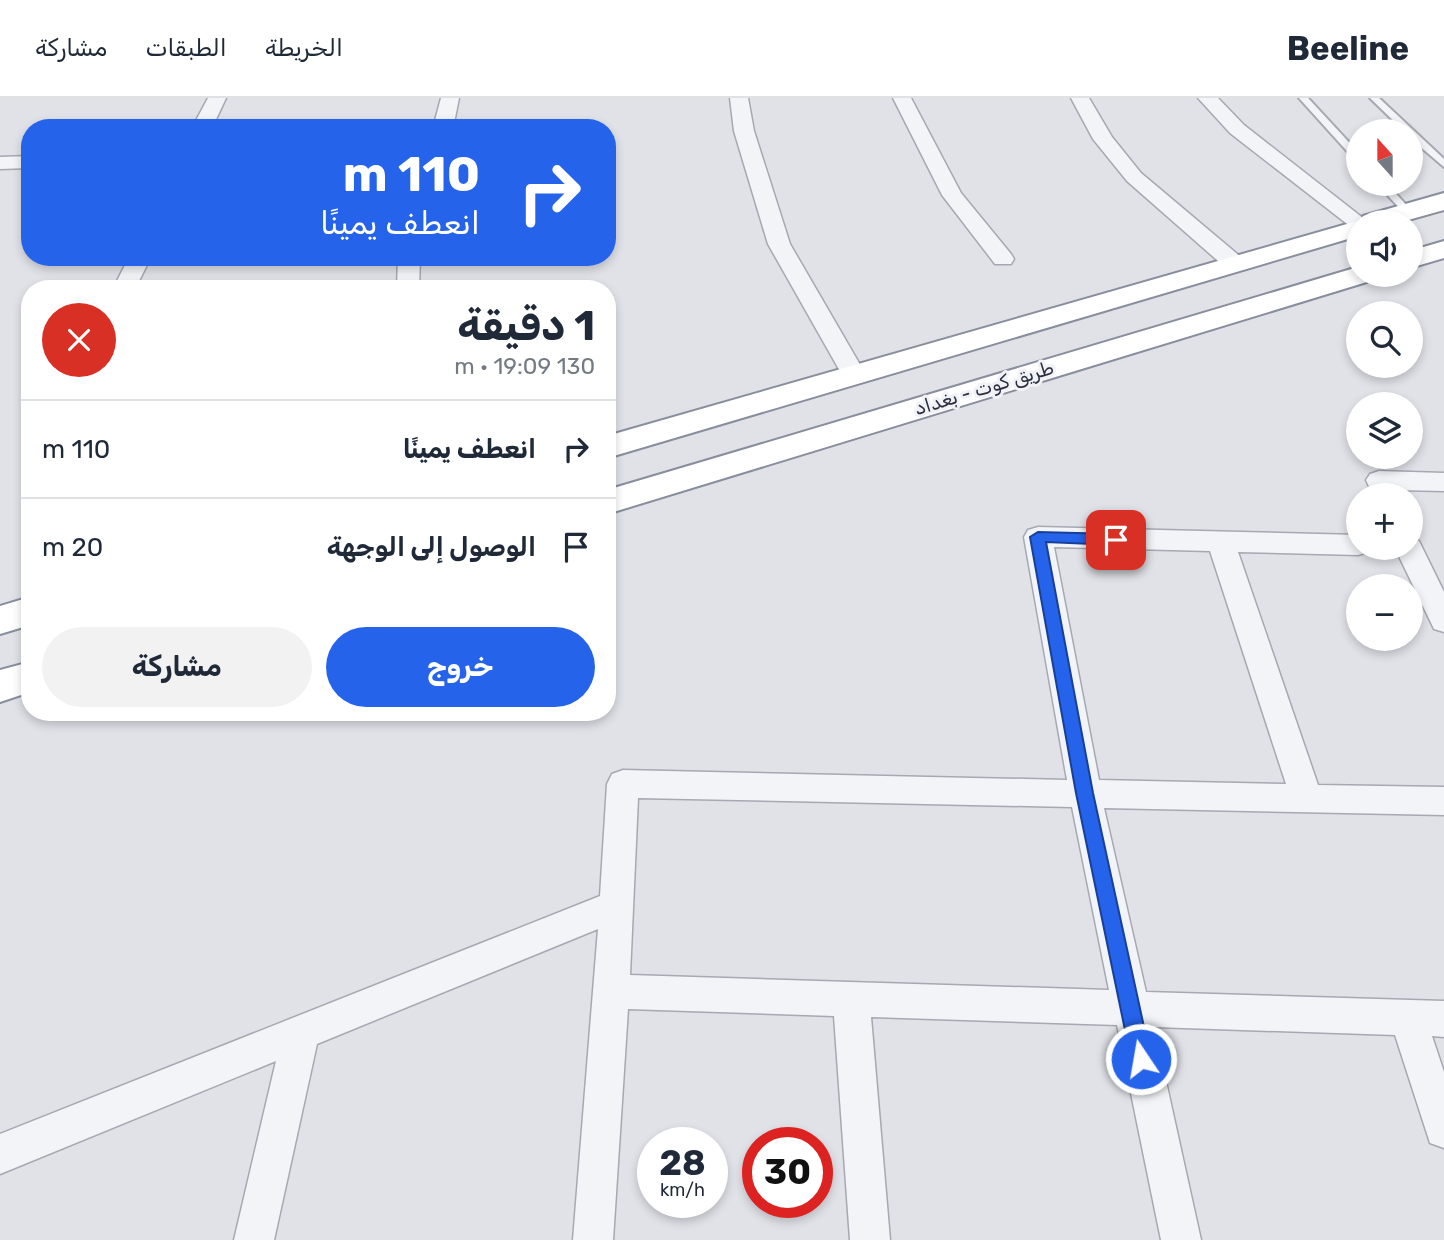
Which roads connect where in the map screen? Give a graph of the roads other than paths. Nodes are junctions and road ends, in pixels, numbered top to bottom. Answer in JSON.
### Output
{"nodes":[{"id":1,"x":217,"y":98,"type":"edge"},
{"id":2,"x":450,"y":98,"type":"edge"},
{"id":3,"x":739,"y":98,"type":"edge"},
{"id":4,"x":902,"y":98,"type":"edge"},
{"id":5,"x":1080,"y":98,"type":"edge"},
{"id":6,"x":1207,"y":98,"type":"edge"},
{"id":7,"x":1303,"y":98,"type":"edge"},
{"id":8,"x":1374,"y":98,"type":"edge"},
{"id":9,"x":206,"y":119,"type":"edge"},
{"id":10,"x":445,"y":119,"type":"edge"},
{"id":11,"x":1396,"y":119,"type":"edge"},
{"id":12,"x":1423,"y":144,"type":"edge"},
{"id":13,"x":1346,"y":145,"type":"edge"},
{"id":14,"x":21,"y":162,"type":"edge"},
{"id":15,"x":0,"y":163,"type":"edge"},
{"id":16,"x":1444,"y":164,"type":"edge"},
{"id":17,"x":1393,"y":196,"type":"edge"},
{"id":18,"x":1444,"y":201,"type":"edge"},
{"id":19,"x":1406,"y":210,"type":"edge"},
{"id":20,"x":1415,"y":210,"type":"edge"},
{"id":21,"x":1346,"y":215,"type":"edge"},
{"id":22,"x":1346,"y":229,"type":"edge"},
{"id":23,"x":1444,"y":249,"type":"edge"},
{"id":24,"x":1423,"y":256,"type":"edge"},
{"id":25,"x":1003,"y":259,"type":"dead end"},
{"id":26,"x":1234,"y":263,"type":"junction"},
{"id":27,"x":1346,"y":279,"type":"edge"},
{"id":28,"x":854,"y":375,"type":"junction"},
{"id":29,"x":616,"y":444,"type":"edge"},
{"id":30,"x":1444,"y":482,"type":"edge"},
{"id":31,"x":1380,"y":483,"type":"edge"},
{"id":32,"x":616,"y":499,"type":"edge"},
{"id":33,"x":1221,"y":543,"type":"junction"},
{"id":34,"x":1346,"y":545,"type":"edge"},
{"id":35,"x":1415,"y":560,"type":"edge"},
{"id":36,"x":21,"y":614,"type":"edge"},
{"id":37,"x":0,"y":620,"type":"edge"},
{"id":38,"x":1444,"y":621,"type":"edge"},
{"id":39,"x":21,"y":680,"type":"edge"},
{"id":40,"x":0,"y":686,"type":"edge"},
{"id":41,"x":1084,"y":793,"type":"junction"},
{"id":42,"x":1306,"y":797,"type":"junction"},
{"id":43,"x":1444,"y":801,"type":"edge"},
{"id":44,"x":617,"y":905,"type":"junction"},
{"id":45,"x":611,"y":990,"type":"junction"},
{"id":46,"x":851,"y":999,"type":"junction"},
{"id":47,"x":1130,"y":1007,"type":"junction"},
{"id":48,"x":1407,"y":1017,"type":"junction"},
{"id":49,"x":1444,"y":1019,"type":"edge"},
{"id":50,"x":301,"y":1032,"type":"junction"},
{"id":51,"x":1444,"y":1129,"type":"edge"},
{"id":52,"x":0,"y":1154,"type":"edge"},
{"id":53,"x":254,"y":1240,"type":"edge"},
{"id":54,"x":593,"y":1240,"type":"edge"},
{"id":55,"x":870,"y":1240,"type":"edge"},
{"id":56,"x":1181,"y":1240,"type":"edge"}],
"edges":[{"from":1,"to":9,"type":"street"},
{"from":2,"to":10,"type":"street"},
{"from":3,"to":28,"type":"street"},
{"from":4,"to":25,"type":"street"},
{"from":5,"to":26,"type":"street"},
{"from":6,"to":21,"type":"street"},
{"from":7,"to":13,"type":"lane"},
{"from":8,"to":11,"type":"lane"},
{"from":12,"to":16,"type":"lane"},
{"from":14,"to":15,"type":"street"},
{"from":17,"to":19,"type":"lane"},
{"from":18,"to":20,"type":"highway"},
{"from":22,"to":26,"type":"highway"},
{"from":23,"to":24,"type":"highway"},
{"from":26,"to":28,"type":"highway"},
{"from":27,"to":32,"type":"highway","name":"طريق كوت - بغداد"},
{"from":28,"to":29,"type":"highway"},
{"from":30,"to":31,"type":"street"},
{"from":33,"to":34,"type":"street"},
{"from":33,"to":41,"type":"street"},
{"from":33,"to":42,"type":"street"},
{"from":35,"to":38,"type":"street"},
{"from":36,"to":37,"type":"highway"},
{"from":39,"to":40,"type":"highway"},
{"from":41,"to":42,"type":"street"},
{"from":41,"to":44,"type":"street"},
{"from":41,"to":47,"type":"street"},
{"from":42,"to":43,"type":"street"},
{"from":44,"to":45,"type":"street"},
{"from":44,"to":50,"type":"street"},
{"from":45,"to":46,"type":"street"},
{"from":45,"to":54,"type":"street"},
{"from":46,"to":47,"type":"street"},
{"from":46,"to":55,"type":"street"},
{"from":47,"to":48,"type":"street"},
{"from":47,"to":56,"type":"street"},
{"from":48,"to":49,"type":"street"},
{"from":48,"to":51,"type":"street"},
{"from":50,"to":52,"type":"street"},
{"from":50,"to":53,"type":"street"}]}
